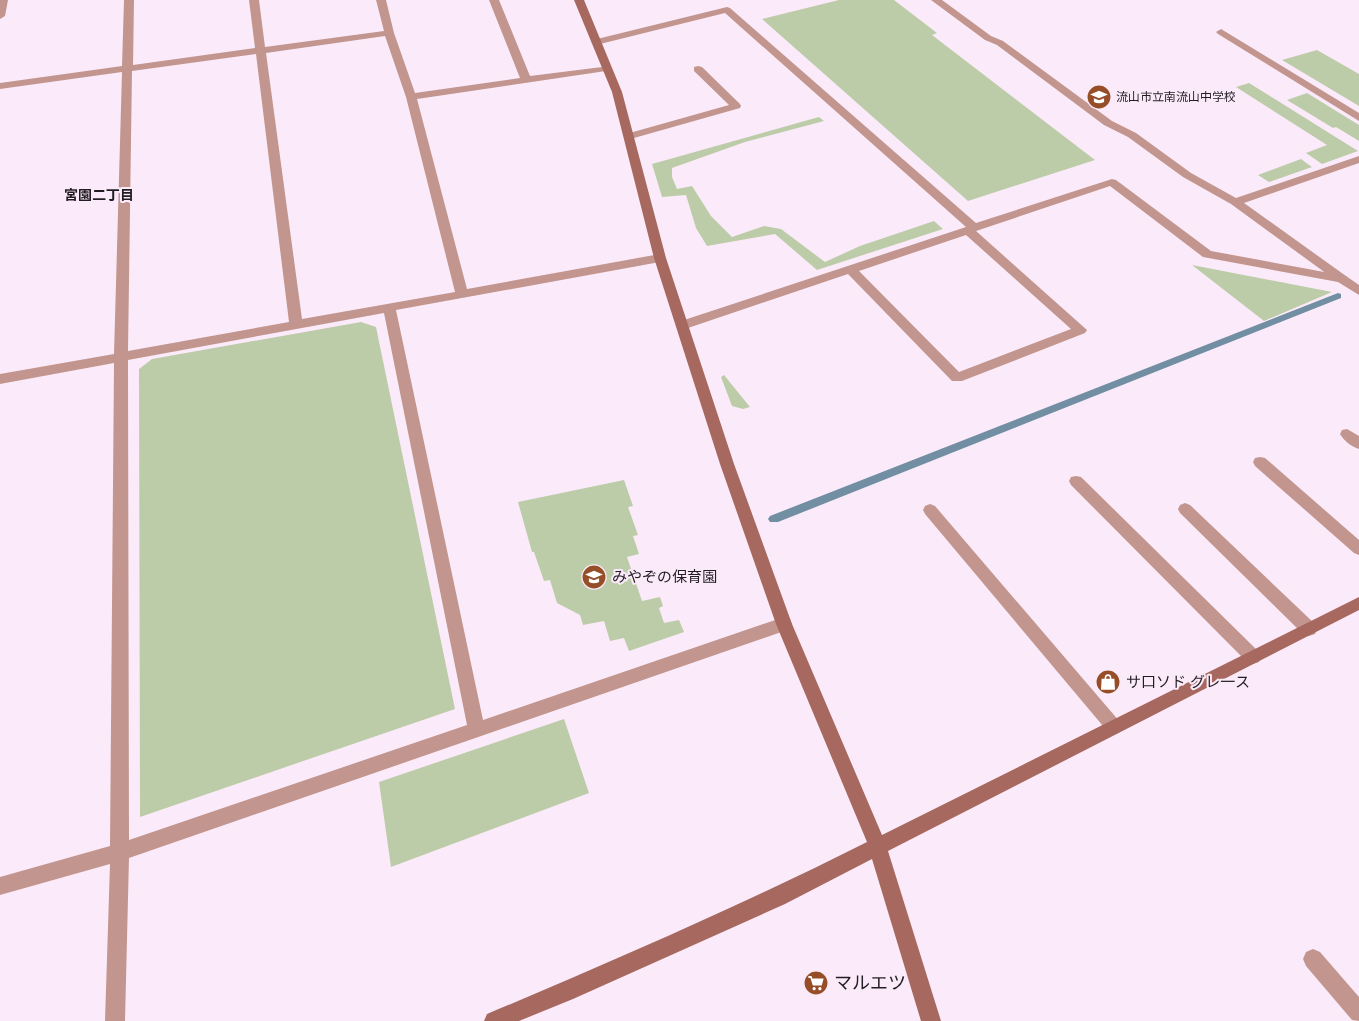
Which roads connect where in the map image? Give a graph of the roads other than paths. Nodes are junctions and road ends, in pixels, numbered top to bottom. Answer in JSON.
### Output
{"nodes":[{"id":1,"x":3,"y":0,"type":"edge"},
{"id":2,"x":129,"y":0,"type":"edge"},
{"id":3,"x":254,"y":0,"type":"edge"},
{"id":4,"x":381,"y":0,"type":"edge"},
{"id":5,"x":494,"y":0,"type":"edge"},
{"id":6,"x":579,"y":0,"type":"edge"},
{"id":7,"x":936,"y":0,"type":"edge"},
{"id":8,"x":0,"y":16,"type":"edge"},
{"id":9,"x":1222,"y":32,"type":"dead end"},
{"id":10,"x":389,"y":33,"type":"junction"},
{"id":11,"x":596,"y":42,"type":"junction"},
{"id":12,"x":260,"y":51,"type":"junction"},
{"id":13,"x":606,"y":68,"type":"junction"},
{"id":14,"x":127,"y":69,"type":"junction"},
{"id":15,"x":698,"y":69,"type":"dead end"},
{"id":16,"x":526,"y":80,"type":"junction"},
{"id":17,"x":0,"y":86,"type":"edge"},
{"id":18,"x":411,"y":97,"type":"junction"},
{"id":19,"x":1359,"y":118,"type":"edge"},
{"id":20,"x":630,"y":136,"type":"junction"},
{"id":21,"x":1359,"y":159,"type":"edge"},
{"id":22,"x":1235,"y":202,"type":"junction"},
{"id":23,"x":971,"y":229,"type":"junction"},
{"id":24,"x":660,"y":258,"type":"junction"},
{"id":25,"x":850,"y":269,"type":"junction"},
{"id":26,"x":1342,"y":279,"type":"junction"},
{"id":27,"x":1359,"y":291,"type":"edge"},
{"id":28,"x":462,"y":295,"type":"junction"},
{"id":29,"x":389,"y":307,"type":"junction"},
{"id":30,"x":682,"y":325,"type":"junction"},
{"id":31,"x":296,"y":326,"type":"junction"},
{"id":32,"x":121,"y":357,"type":"junction"},
{"id":33,"x":0,"y":379,"type":"edge"},
{"id":34,"x":1347,"y":434,"type":"dead end"},
{"id":35,"x":1359,"y":444,"type":"edge"},
{"id":36,"x":1260,"y":462,"type":"dead end"},
{"id":37,"x":1076,"y":481,"type":"dead end"},
{"id":38,"x":1185,"y":509,"type":"dead end"},
{"id":39,"x":930,"y":510,"type":"dead end"},
{"id":40,"x":1359,"y":549,"type":"edge"},
{"id":41,"x":1359,"y":603,"type":"edge"},
{"id":42,"x":784,"y":624,"type":"junction"},
{"id":43,"x":1309,"y":629,"type":"junction"},
{"id":44,"x":1254,"y":657,"type":"junction"},
{"id":45,"x":1114,"y":727,"type":"junction"},
{"id":46,"x":477,"y":731,"type":"junction"},
{"id":47,"x":878,"y":847,"type":"junction"},
{"id":48,"x":120,"y":852,"type":"junction"},
{"id":49,"x":0,"y":886,"type":"edge"},
{"id":50,"x":1313,"y":959,"type":"dead end"},
{"id":51,"x":1359,"y":1013,"type":"edge"},
{"id":52,"x":115,"y":1021,"type":"edge"},
{"id":53,"x":494,"y":1021,"type":"edge"},
{"id":54,"x":931,"y":1021,"type":"edge"}],
"edges":[{"from":1,"to":8,"type":"street"},
{"from":2,"to":14,"type":"street"},
{"from":3,"to":12,"type":"street"},
{"from":4,"to":10,"type":"street"},
{"from":5,"to":16,"type":"street"},
{"from":6,"to":11,"type":"street"},
{"from":7,"to":22,"type":"street"},
{"from":9,"to":19,"type":"street"},
{"from":10,"to":12,"type":"street"},
{"from":10,"to":18,"type":"street"},
{"from":11,"to":13,"type":"street"},
{"from":11,"to":23,"type":"street"},
{"from":12,"to":14,"type":"street"},
{"from":12,"to":31,"type":"street"},
{"from":13,"to":16,"type":"street"},
{"from":13,"to":20,"type":"street"},
{"from":14,"to":17,"type":"street"},
{"from":14,"to":32,"type":"street"},
{"from":15,"to":20,"type":"street"},
{"from":16,"to":18,"type":"street"},
{"from":18,"to":28,"type":"street"},
{"from":20,"to":24,"type":"street"},
{"from":21,"to":22,"type":"street"},
{"from":22,"to":26,"type":"street"},
{"from":23,"to":25,"type":"street"},
{"from":23,"to":25,"type":"street"},
{"from":23,"to":26,"type":"street"},
{"from":24,"to":28,"type":"street"},
{"from":24,"to":30,"type":"street"},
{"from":25,"to":30,"type":"street"},
{"from":26,"to":27,"type":"street"},
{"from":28,"to":29,"type":"street"},
{"from":29,"to":31,"type":"street"},
{"from":29,"to":46,"type":"street"},
{"from":30,"to":42,"type":"street"},
{"from":31,"to":32,"type":"street"},
{"from":32,"to":33,"type":"street"},
{"from":32,"to":48,"type":"street"},
{"from":34,"to":35,"type":"street"},
{"from":36,"to":40,"type":"street"},
{"from":37,"to":44,"type":"street"},
{"from":38,"to":43,"type":"street"},
{"from":39,"to":45,"type":"street"},
{"from":41,"to":43,"type":"street"},
{"from":42,"to":46,"type":"street"},
{"from":42,"to":47,"type":"street"},
{"from":43,"to":44,"type":"street"},
{"from":44,"to":45,"type":"street"},
{"from":45,"to":47,"type":"street"},
{"from":46,"to":48,"type":"street"},
{"from":47,"to":53,"type":"street"},
{"from":47,"to":54,"type":"street"},
{"from":48,"to":49,"type":"street"},
{"from":48,"to":52,"type":"street"},
{"from":50,"to":51,"type":"street"}]}
